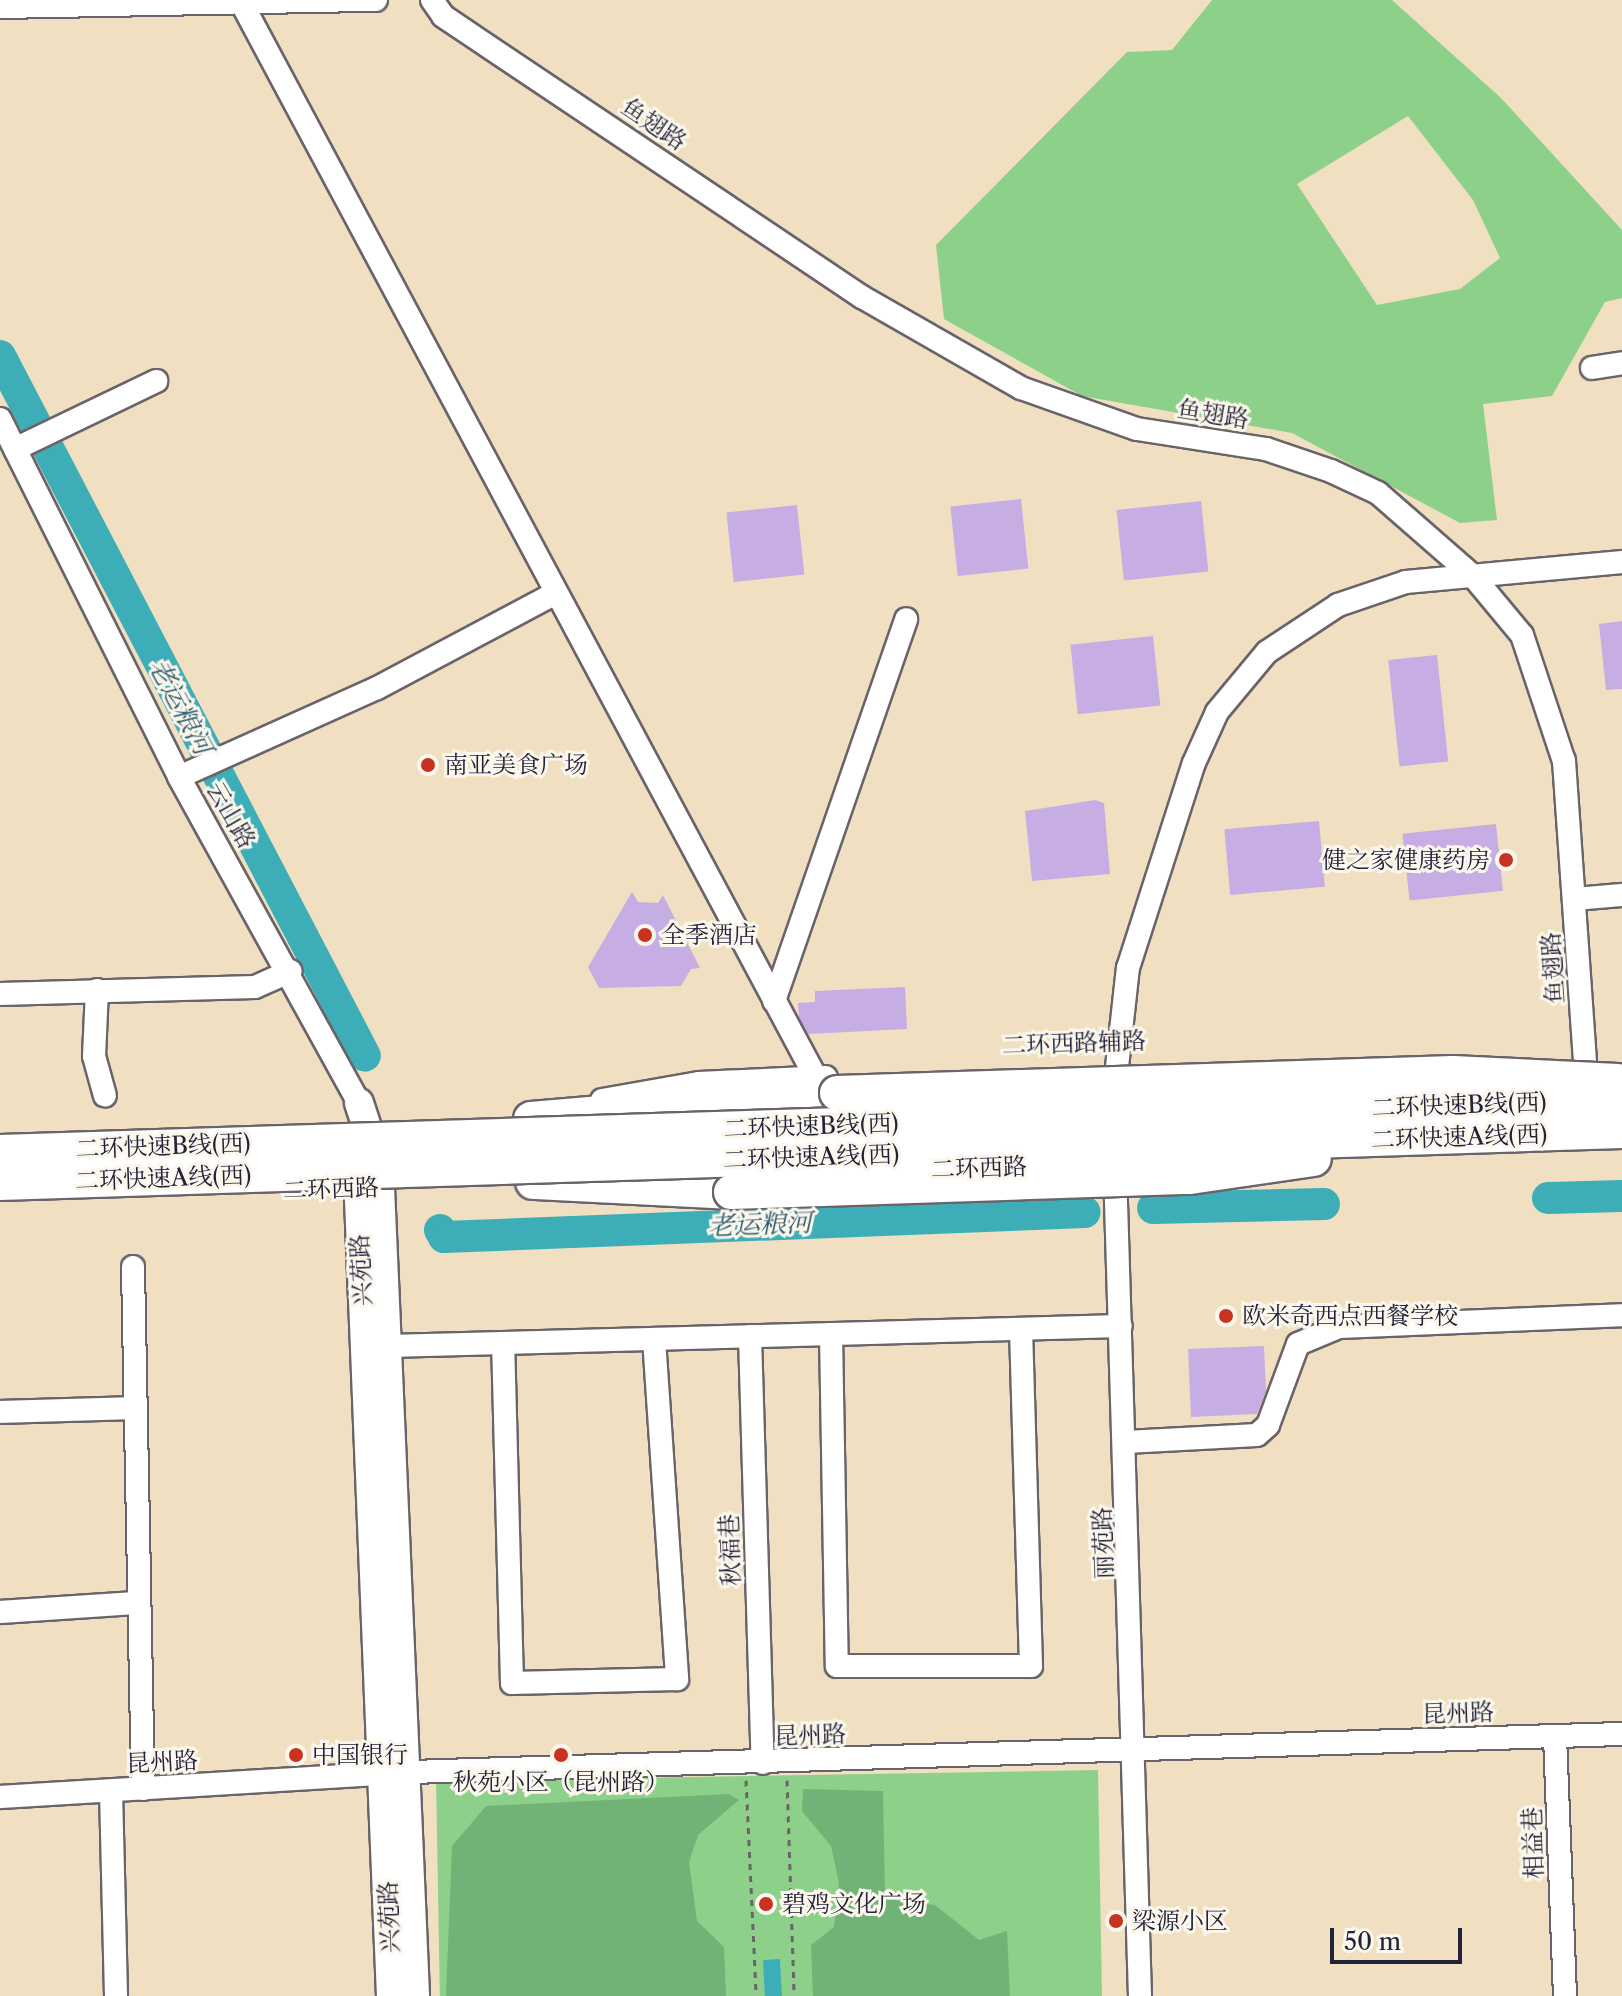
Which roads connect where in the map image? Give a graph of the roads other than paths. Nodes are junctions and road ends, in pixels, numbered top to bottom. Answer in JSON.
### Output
{"nodes":[{"id":1,"x":376,"y":0,"type":"edge"},
{"id":2,"x":432,"y":0,"type":"edge"},
{"id":3,"x":240,"y":4,"type":"edge"},
{"id":4,"x":0,"y":7,"type":"edge"},
{"id":5,"x":1622,"y":363,"type":"edge"},
{"id":6,"x":1592,"y":368,"type":"dead end"},
{"id":7,"x":156,"y":381,"type":"dead end"},
{"id":8,"x":0,"y":419,"type":"edge"},
{"id":9,"x":21,"y":446,"type":"junction"},
{"id":10,"x":1622,"y":562,"type":"edge"},
{"id":11,"x":1472,"y":575,"type":"junction"},
{"id":12,"x":554,"y":594,"type":"junction"},
{"id":13,"x":906,"y":619,"type":"dead end"},
{"id":14,"x":179,"y":777,"type":"junction"},
{"id":15,"x":1622,"y":895,"type":"edge"},
{"id":16,"x":1574,"y":899,"type":"junction"},
{"id":17,"x":291,"y":971,"type":"junction"},
{"id":18,"x":97,"y":990,"type":"junction"},
{"id":19,"x":0,"y":994,"type":"edge"},
{"id":20,"x":774,"y":1001,"type":"junction"},
{"id":21,"x":1622,"y":1071,"type":"edge"},
{"id":22,"x":1586,"y":1076,"type":"junction"},
{"id":23,"x":1622,"y":1083,"type":"edge"},
{"id":24,"x":826,"y":1085,"type":"junction"},
{"id":25,"x":1114,"y":1086,"type":"junction"},
{"id":26,"x":105,"y":1096,"type":"dead end"},
{"id":27,"x":1622,"y":1100,"type":"edge"},
{"id":28,"x":361,"y":1117,"type":"junction"},
{"id":29,"x":531,"y":1119,"type":"junction"},
{"id":30,"x":1622,"y":1131,"type":"edge"},
{"id":31,"x":0,"y":1136,"type":"edge"},
{"id":32,"x":1580,"y":1141,"type":"junction"},
{"id":33,"x":1622,"y":1147,"type":"edge"},
{"id":34,"x":0,"y":1152,"type":"edge"},
{"id":35,"x":1115,"y":1164,"type":"junction"},
{"id":36,"x":533,"y":1182,"type":"junction"},
{"id":37,"x":0,"y":1183,"type":"edge"},
{"id":38,"x":368,"y":1188,"type":"junction"},
{"id":39,"x":0,"y":1199,"type":"edge"},
{"id":40,"x":133,"y":1267,"type":"dead end"},
{"id":41,"x":1622,"y":1315,"type":"edge"},
{"id":42,"x":1121,"y":1326,"type":"junction"},
{"id":43,"x":1021,"y":1329,"type":"junction"},
{"id":44,"x":831,"y":1334,"type":"junction"},
{"id":45,"x":750,"y":1336,"type":"junction"},
{"id":46,"x":654,"y":1339,"type":"junction"},
{"id":47,"x":503,"y":1343,"type":"junction"},
{"id":48,"x":388,"y":1346,"type":"junction"},
{"id":49,"x":134,"y":1408,"type":"junction"},
{"id":50,"x":0,"y":1412,"type":"edge"},
{"id":51,"x":1126,"y":1442,"type":"junction"},
{"id":52,"x":136,"y":1603,"type":"junction"},
{"id":53,"x":0,"y":1612,"type":"edge"},
{"id":54,"x":1622,"y":1734,"type":"edge"},
{"id":55,"x":1555,"y":1736,"type":"junction"},
{"id":56,"x":1136,"y":1750,"type":"junction"},
{"id":57,"x":754,"y":1763,"type":"junction"},
{"id":58,"x":398,"y":1773,"type":"junction"},
{"id":59,"x":143,"y":1789,"type":"junction"},
{"id":60,"x":111,"y":1791,"type":"junction"},
{"id":61,"x":0,"y":1797,"type":"edge"},
{"id":62,"x":116,"y":1996,"type":"edge"},
{"id":63,"x":391,"y":1996,"type":"edge"},
{"id":64,"x":415,"y":1996,"type":"edge"},
{"id":65,"x":1140,"y":1996,"type":"edge"},
{"id":66,"x":1565,"y":1996,"type":"edge"}],
"edges":[{"from":1,"to":3,"type":"street"},
{"from":2,"to":11,"type":"street","name":"鱼翅路"},
{"from":3,"to":4,"type":"street"},
{"from":3,"to":12,"type":"street"},
{"from":5,"to":6,"type":"street"},
{"from":7,"to":9,"type":"street"},
{"from":8,"to":9,"type":"street","name":"云山路"},
{"from":9,"to":14,"type":"street","name":"云山路"},
{"from":10,"to":11,"type":"street","name":"丽苑路"},
{"from":11,"to":16,"type":"street","name":"鱼翅路"},
{"from":11,"to":25,"type":"street","name":"丽苑路"},
{"from":12,"to":14,"type":"street"},
{"from":12,"to":20,"type":"street"},
{"from":13,"to":20,"type":"street"},
{"from":14,"to":17,"type":"street","name":"云山路"},
{"from":15,"to":16,"type":"street"},
{"from":16,"to":22,"type":"street","name":"鱼翅路"},
{"from":17,"to":18,"type":"street"},
{"from":17,"to":28,"type":"street","name":"云山路"},
{"from":18,"to":19,"type":"street"},
{"from":18,"to":26,"type":"street"},
{"from":20,"to":24,"type":"street"},
{"from":21,"to":22,"type":"street"},
{"from":22,"to":23,"type":"main road"},
{"from":22,"to":25,"type":"main road"},
{"from":22,"to":32,"type":"street","name":"鱼翅路"},
{"from":23,"to":24,"type":"highway","bridge":true},
{"from":24,"to":25,"type":"street","name":"二环西路辅路"},
{"from":24,"to":29,"type":"highway"},
{"from":25,"to":29,"type":"main road"},
{"from":25,"to":35,"type":"street","name":"丽苑路"},
{"from":27,"to":34,"type":"highway","name":"二环快速B线(西)","bridge":true},
{"from":28,"to":29,"type":"main road"},
{"from":28,"to":31,"type":"main road"},
{"from":28,"to":38,"type":"main road","name":"兴苑路"},
{"from":30,"to":32,"type":"highway","name":"二环快速A线(西)","bridge":true},
{"from":32,"to":33,"type":"main road","name":"二环西路"},
{"from":32,"to":35,"type":"main road","name":"二环西路"},
{"from":32,"to":36,"type":"highway","bridge":true},
{"from":32,"to":37,"type":"highway","name":"二环快速A线(西)","bridge":true},
{"from":35,"to":36,"type":"main road","name":"二环西路"},
{"from":35,"to":42,"type":"street","name":"丽苑路"},
{"from":36,"to":38,"type":"main road","name":"二环西路"},
{"from":38,"to":39,"type":"main road","name":"二环西路"},
{"from":38,"to":48,"type":"main road","name":"兴苑路"},
{"from":38,"to":58,"type":"main road","name":"兴苑路"},
{"from":40,"to":49,"type":"street"},
{"from":41,"to":51,"type":"street"},
{"from":42,"to":43,"type":"street"},
{"from":42,"to":51,"type":"street","name":"丽苑路"},
{"from":43,"to":44,"type":"street"},
{"from":43,"to":44,"type":"street"},
{"from":44,"to":45,"type":"street"},
{"from":45,"to":46,"type":"street"},
{"from":45,"to":57,"type":"street","name":"秋福巷"},
{"from":46,"to":47,"type":"street"},
{"from":46,"to":47,"type":"street"},
{"from":47,"to":48,"type":"street"},
{"from":48,"to":58,"type":"main road","name":"兴苑路"},
{"from":49,"to":50,"type":"street"},
{"from":49,"to":52,"type":"street"},
{"from":51,"to":56,"type":"street","name":"丽苑路"},
{"from":52,"to":53,"type":"street"},
{"from":52,"to":59,"type":"street"},
{"from":54,"to":55,"type":"street","name":"昆州路"},
{"from":55,"to":56,"type":"street","name":"昆州路"},
{"from":55,"to":66,"type":"street","name":"相益巷"},
{"from":56,"to":57,"type":"street","name":"昆州路"},
{"from":56,"to":65,"type":"street","name":"丽苑路"},
{"from":57,"to":58,"type":"street","name":"昆州路"},
{"from":58,"to":59,"type":"street","name":"昆州路"},
{"from":58,"to":63,"type":"main road","name":"兴苑路"},
{"from":58,"to":64,"type":"main road","name":"兴苑路"},
{"from":59,"to":60,"type":"street","name":"昆州路"},
{"from":60,"to":61,"type":"street","name":"昆州路"},
{"from":60,"to":62,"type":"street"}]}
